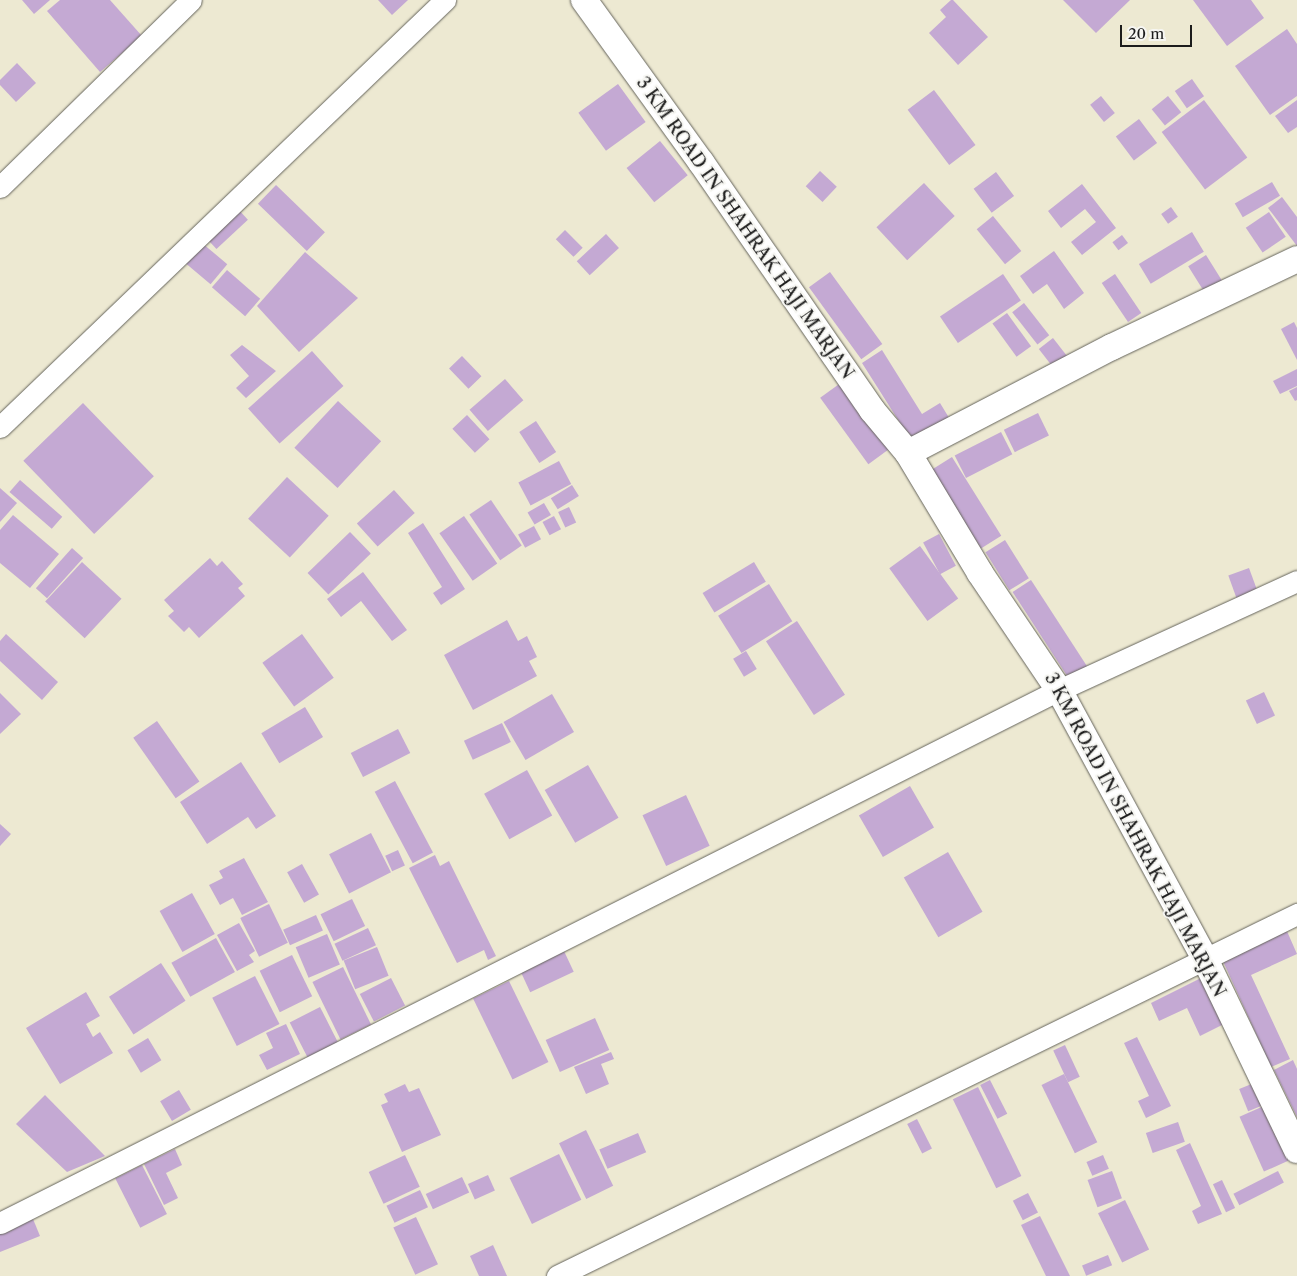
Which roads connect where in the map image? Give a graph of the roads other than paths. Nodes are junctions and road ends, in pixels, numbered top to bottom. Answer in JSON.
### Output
{"nodes":[{"id":1,"x":191,"y":0,"type":"edge"},
{"id":2,"x":445,"y":0,"type":"edge"},
{"id":3,"x":584,"y":0,"type":"edge"},
{"id":4,"x":0,"y":187,"type":"edge"},
{"id":5,"x":1297,"y":259,"type":"edge"},
{"id":6,"x":0,"y":427,"type":"edge"},
{"id":7,"x":908,"y":453,"type":"junction"},
{"id":8,"x":1297,"y":581,"type":"edge"},
{"id":9,"x":1059,"y":690,"type":"junction"},
{"id":10,"x":1297,"y":914,"type":"edge"},
{"id":11,"x":1205,"y":959,"type":"junction"},
{"id":12,"x":1297,"y":1150,"type":"edge"},
{"id":13,"x":0,"y":1223,"type":"edge"},
{"id":14,"x":557,"y":1276,"type":"edge"}],
"edges":[{"from":1,"to":4,"type":"street"},
{"from":2,"to":6,"type":"street"},
{"from":3,"to":7,"type":"street","name":"3 KM ROAD IN SHAHRAK HAJI MARJAN"},
{"from":5,"to":7,"type":"street"},
{"from":7,"to":9,"type":"street","name":"3 KM ROAD IN SHAHRAK HAJI MARJAN"},
{"from":8,"to":9,"type":"street"},
{"from":9,"to":11,"type":"street","name":"3 KM ROAD IN SHAHRAK HAJI MARJAN"},
{"from":9,"to":13,"type":"street"},
{"from":10,"to":11,"type":"street"},
{"from":11,"to":12,"type":"street","name":"3 KM ROAD IN SHAHRAK HAJI MARJAN"},
{"from":11,"to":14,"type":"street"}]}
